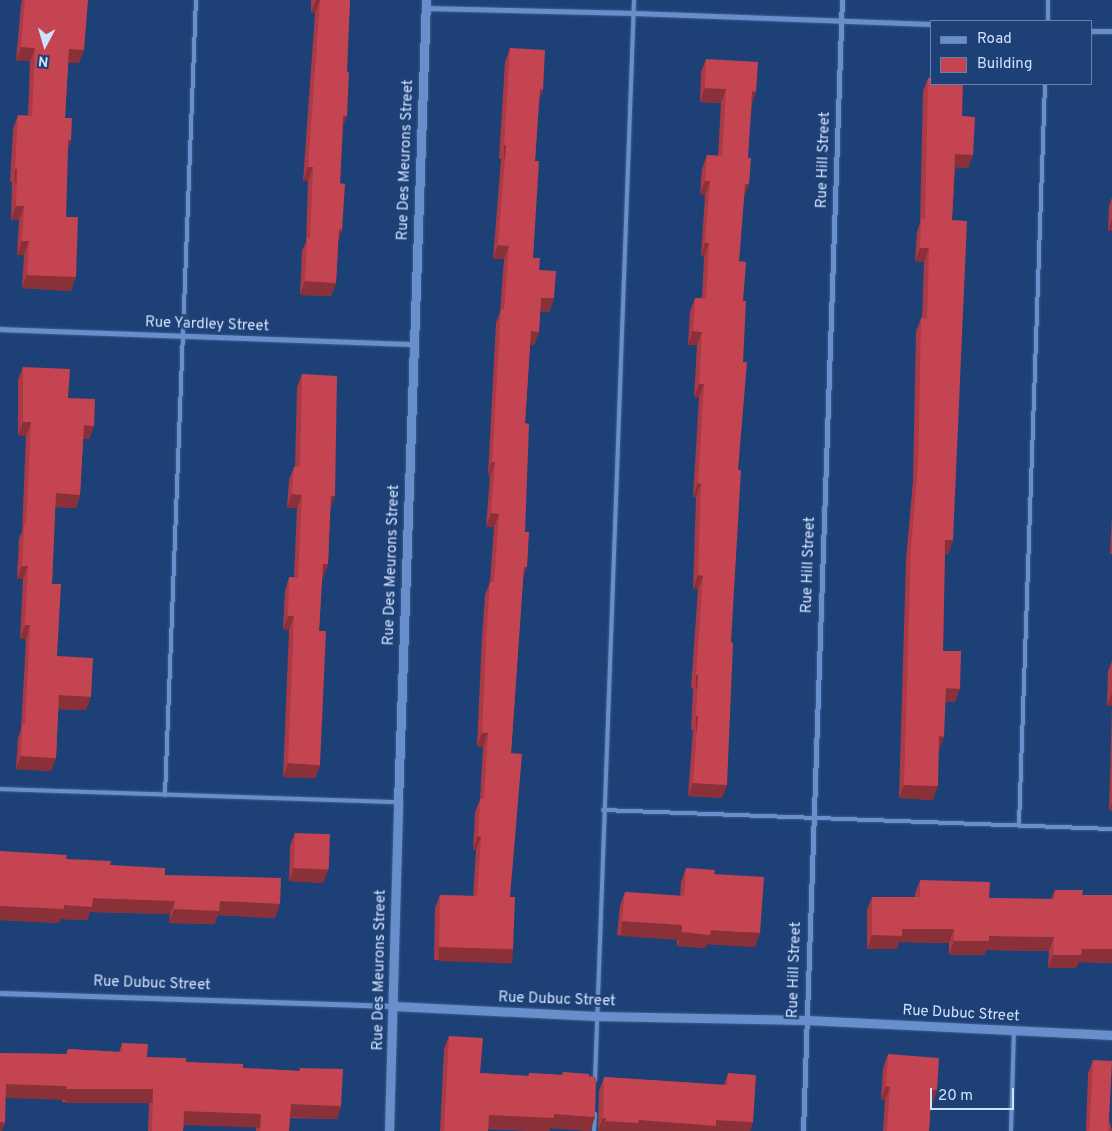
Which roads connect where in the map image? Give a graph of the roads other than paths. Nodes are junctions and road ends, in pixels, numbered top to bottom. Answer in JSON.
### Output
{"nodes":[{"id":1,"x":196,"y":0,"type":"edge"},
{"id":2,"x":634,"y":0,"type":"edge"},
{"id":3,"x":842,"y":0,"type":"edge"},
{"id":4,"x":1048,"y":0,"type":"edge"},
{"id":5,"x":426,"y":4,"type":"edge"},
{"id":6,"x":634,"y":12,"type":"junction"},
{"id":7,"x":1048,"y":20,"type":"edge"},
{"id":8,"x":841,"y":21,"type":"junction"},
{"id":9,"x":930,"y":24,"type":"edge"},
{"id":10,"x":1092,"y":30,"type":"edge"},
{"id":11,"x":1112,"y":31,"type":"edge"},
{"id":12,"x":1045,"y":85,"type":"edge"},
{"id":13,"x":0,"y":329,"type":"edge"},
{"id":14,"x":184,"y":338,"type":"junction"},
{"id":15,"x":414,"y":344,"type":"junction"},
{"id":16,"x":0,"y":789,"type":"edge"},
{"id":17,"x":164,"y":795,"type":"junction"},
{"id":18,"x":398,"y":802,"type":"junction"},
{"id":19,"x":603,"y":810,"type":"junction"},
{"id":20,"x":813,"y":817,"type":"junction"},
{"id":21,"x":1020,"y":825,"type":"junction"},
{"id":22,"x":1112,"y":829,"type":"edge"},
{"id":23,"x":0,"y":993,"type":"edge"},
{"id":24,"x":392,"y":1006,"type":"junction"},
{"id":25,"x":596,"y":1016,"type":"junction"},
{"id":26,"x":806,"y":1020,"type":"junction"},
{"id":27,"x":1014,"y":1031,"type":"junction"},
{"id":28,"x":1112,"y":1035,"type":"edge"},
{"id":29,"x":595,"y":1084,"type":"edge"},
{"id":30,"x":595,"y":1112,"type":"edge"},
{"id":31,"x":389,"y":1131,"type":"edge"},
{"id":32,"x":594,"y":1131,"type":"edge"},
{"id":33,"x":803,"y":1131,"type":"edge"},
{"id":34,"x":1011,"y":1131,"type":"edge"}],
"edges":[{"from":1,"to":14,"type":"lane"},
{"from":2,"to":6,"type":"lane"},
{"from":3,"to":8,"type":"street","name":"Rue Hill Street"},
{"from":4,"to":7,"type":"lane"},
{"from":5,"to":6,"type":"street"},
{"from":5,"to":15,"type":"street","name":"Rue Des Meurons Street"},
{"from":6,"to":8,"type":"street"},
{"from":6,"to":19,"type":"lane"},
{"from":8,"to":9,"type":"street"},
{"from":8,"to":20,"type":"street","name":"Rue Hill Street"},
{"from":10,"to":11,"type":"street"},
{"from":12,"to":21,"type":"lane"},
{"from":13,"to":14,"type":"street","name":"Rue Yardley Street"},
{"from":14,"to":15,"type":"street","name":"Rue Yardley Street"},
{"from":14,"to":17,"type":"lane"},
{"from":15,"to":18,"type":"street","name":"Rue Des Meurons Street"},
{"from":16,"to":17,"type":"lane"},
{"from":17,"to":18,"type":"lane"},
{"from":18,"to":24,"type":"street","name":"Rue Des Meurons Street"},
{"from":19,"to":20,"type":"lane"},
{"from":19,"to":25,"type":"lane"},
{"from":20,"to":21,"type":"lane"},
{"from":20,"to":26,"type":"street","name":"Rue Hill Street"},
{"from":21,"to":22,"type":"lane"},
{"from":23,"to":24,"type":"street","name":"Rue Dubuc Street"},
{"from":24,"to":25,"type":"street","name":"Rue Dubuc Street"},
{"from":24,"to":31,"type":"street","name":"Rue Des Meurons Street"},
{"from":25,"to":26,"type":"street","name":"Rue Dubuc Street"},
{"from":25,"to":29,"type":"lane"},
{"from":26,"to":27,"type":"street","name":"Rue Dubuc Street"},
{"from":26,"to":33,"type":"street","name":"Rue Hill Street"},
{"from":27,"to":28,"type":"street","name":"Rue Dubuc Street"},
{"from":27,"to":34,"type":"lane"},
{"from":30,"to":32,"type":"lane"}]}
